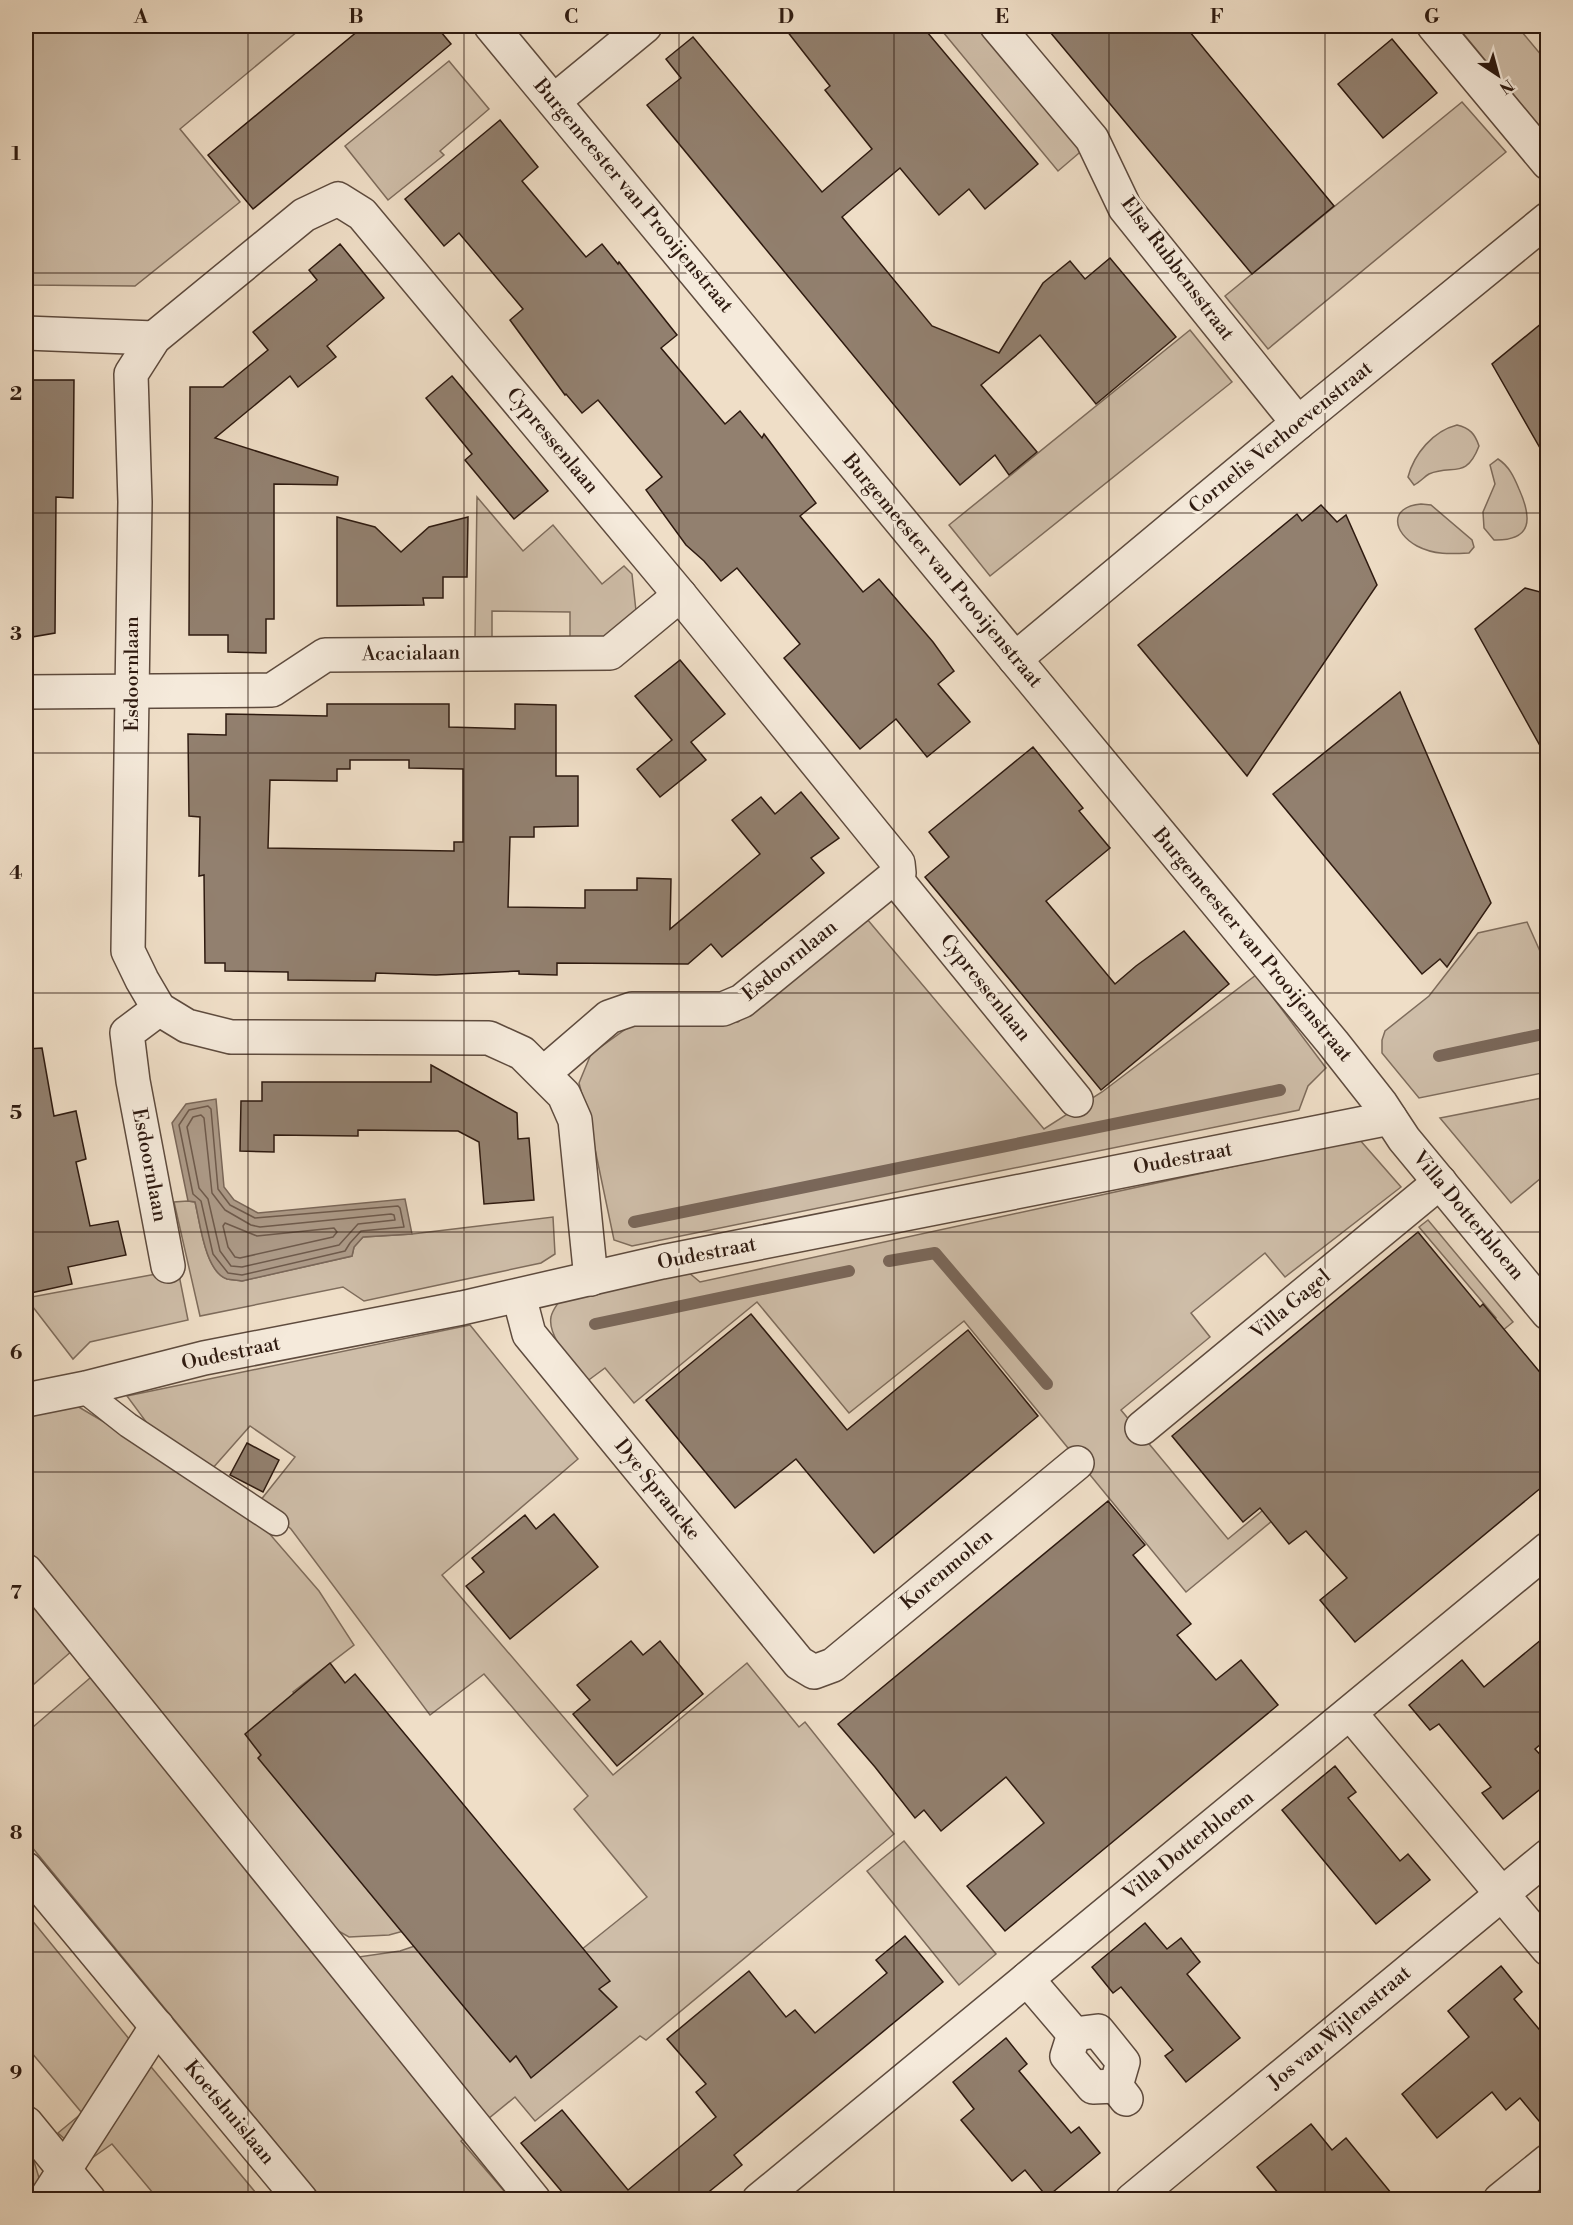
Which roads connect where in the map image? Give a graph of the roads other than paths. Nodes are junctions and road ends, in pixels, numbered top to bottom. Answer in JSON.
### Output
{"nodes":[{"id":1,"x":491,"y":26,"type":"edge"},
{"id":2,"x":645,"y":26,"type":"edge"},
{"id":3,"x":997,"y":26,"type":"edge"},
{"id":4,"x":1434,"y":26,"type":"edge"},
{"id":5,"x":554,"y":101,"type":"junction"},
{"id":6,"x":1548,"y":163,"type":"edge"},
{"id":7,"x":1548,"y":219,"type":"edge"},
{"id":8,"x":26,"y":333,"type":"edge"},
{"id":9,"x":154,"y":339,"type":"junction"},
{"id":10,"x":1298,"y":423,"type":"junction"},
{"id":11,"x":680,"y":595,"type":"junction"},
{"id":12,"x":1015,"y":658,"type":"junction"},
{"id":13,"x":131,"y":691,"type":"junction"},
{"id":14,"x":26,"y":692,"type":"edge"},
{"id":15,"x":897,"y":875,"type":"junction"},
{"id":16,"x":159,"y":1009,"type":"junction"},
{"id":17,"x":544,"y":1073,"type":"junction"},
{"id":18,"x":1076,"y":1100,"type":"dead end"},
{"id":19,"x":1390,"y":1118,"type":"junction"},
{"id":20,"x":1440,"y":1182,"type":"junction"},
{"id":21,"x":168,"y":1266,"type":"dead end"},
{"id":22,"x":591,"y":1279,"type":"junction"},
{"id":23,"x":519,"y":1296,"type":"junction"},
{"id":24,"x":1548,"y":1313,"type":"edge"},
{"id":25,"x":81,"y":1389,"type":"junction"},
{"id":26,"x":26,"y":1400,"type":"edge"},
{"id":27,"x":1142,"y":1428,"type":"dead end"},
{"id":28,"x":1077,"y":1463,"type":"dead end"},
{"id":29,"x":276,"y":1523,"type":"dead end"},
{"id":30,"x":1548,"y":1549,"type":"edge"},
{"id":31,"x":26,"y":1571,"type":"edge"},
{"id":32,"x":814,"y":1672,"type":"joint"},
{"id":33,"x":1350,"y":1713,"type":"junction"},
{"id":34,"x":1548,"y":1856,"type":"edge"},
{"id":35,"x":26,"y":1869,"type":"edge"},
{"id":36,"x":1502,"y":1894,"type":"junction"},
{"id":37,"x":1548,"y":1949,"type":"edge"},
{"id":38,"x":1027,"y":1979,"type":"junction"},
{"id":39,"x":157,"y":2026,"type":"junction"},
{"id":40,"x":1121,"y":2092,"type":"dead end"},
{"id":41,"x":26,"y":2123,"type":"edge"},
{"id":42,"x":1548,"y":2160,"type":"edge"},
{"id":43,"x":63,"y":2168,"type":"junction"},
{"id":44,"x":45,"y":2199,"type":"edge"},
{"id":45,"x":89,"y":2199,"type":"edge"},
{"id":46,"x":301,"y":2199,"type":"edge"},
{"id":47,"x":534,"y":2199,"type":"edge"},
{"id":48,"x":759,"y":2199,"type":"edge"},
{"id":49,"x":1132,"y":2199,"type":"edge"},
{"id":50,"x":1500,"y":2199,"type":"edge"}],
"edges":[{"from":1,"to":5,"type":"street","name":"Burgemeester van Prooijenstraat"},
{"from":2,"to":5,"type":"street"},
{"from":3,"to":10,"type":"street","name":"Elsa Rubbensstraat"},
{"from":4,"to":6,"type":"street"},
{"from":5,"to":12,"type":"street","name":"Burgemeester van Prooijenstraat"},
{"from":7,"to":10,"type":"street","name":"Cornelis Verhoevenstraat"},
{"from":8,"to":9,"type":"street"},
{"from":9,"to":11,"type":"street","name":"Cypressenlaan"},
{"from":9,"to":13,"type":"street","name":"Esdoornlaan"},
{"from":10,"to":12,"type":"street","name":"Cornelis Verhoevenstraat"},
{"from":11,"to":13,"type":"street","name":"Acacialaan"},
{"from":11,"to":15,"type":"street","name":"Cypressenlaan"},
{"from":12,"to":19,"type":"street","name":"Burgemeester van Prooijenstraat"},
{"from":13,"to":14,"type":"street","name":"Acacialaan"},
{"from":13,"to":16,"type":"street","name":"Esdoornlaan"},
{"from":15,"to":17,"type":"street","name":"Esdoornlaan"},
{"from":15,"to":18,"type":"street","name":"Cypressenlaan"},
{"from":16,"to":17,"type":"street"},
{"from":16,"to":21,"type":"street","name":"Esdoornlaan"},
{"from":17,"to":22,"type":"street"},
{"from":19,"to":20,"type":"street","name":"Villa Dotterbloem"},
{"from":19,"to":22,"type":"street","name":"Oudestraat"},
{"from":20,"to":24,"type":"street","name":"Villa Dotterbloem"},
{"from":20,"to":27,"type":"street","name":"Villa Gagel"},
{"from":22,"to":23,"type":"street","name":"Oudestraat"},
{"from":23,"to":25,"type":"street","name":"Oudestraat"},
{"from":23,"to":32,"type":"street","name":"Dye Sprancke"},
{"from":25,"to":26,"type":"street","name":"Oudestraat"},
{"from":25,"to":29,"type":"lane"},
{"from":28,"to":32,"type":"street","name":"Korenmolen"},
{"from":30,"to":33,"type":"street","name":"Villa Dotterbloem"},
{"from":31,"to":47,"type":"street"},
{"from":33,"to":36,"type":"street"},
{"from":33,"to":38,"type":"street","name":"Villa Dotterbloem"},
{"from":34,"to":36,"type":"street","name":"Jos van Wijlenstraat"},
{"from":35,"to":39,"type":"street","name":"Koetshuislaan"},
{"from":36,"to":37,"type":"street"},
{"from":36,"to":49,"type":"street","name":"Jos van Wijlenstraat"},
{"from":38,"to":40,"type":"street"},
{"from":38,"to":48,"type":"street","name":"Villa Dotterbloem"},
{"from":39,"to":43,"type":"street"},
{"from":39,"to":46,"type":"street","name":"Koetshuislaan"},
{"from":41,"to":43,"type":"street"},
{"from":42,"to":50,"type":"street"},
{"from":43,"to":44,"type":"street"},
{"from":43,"to":45,"type":"street"}]}
